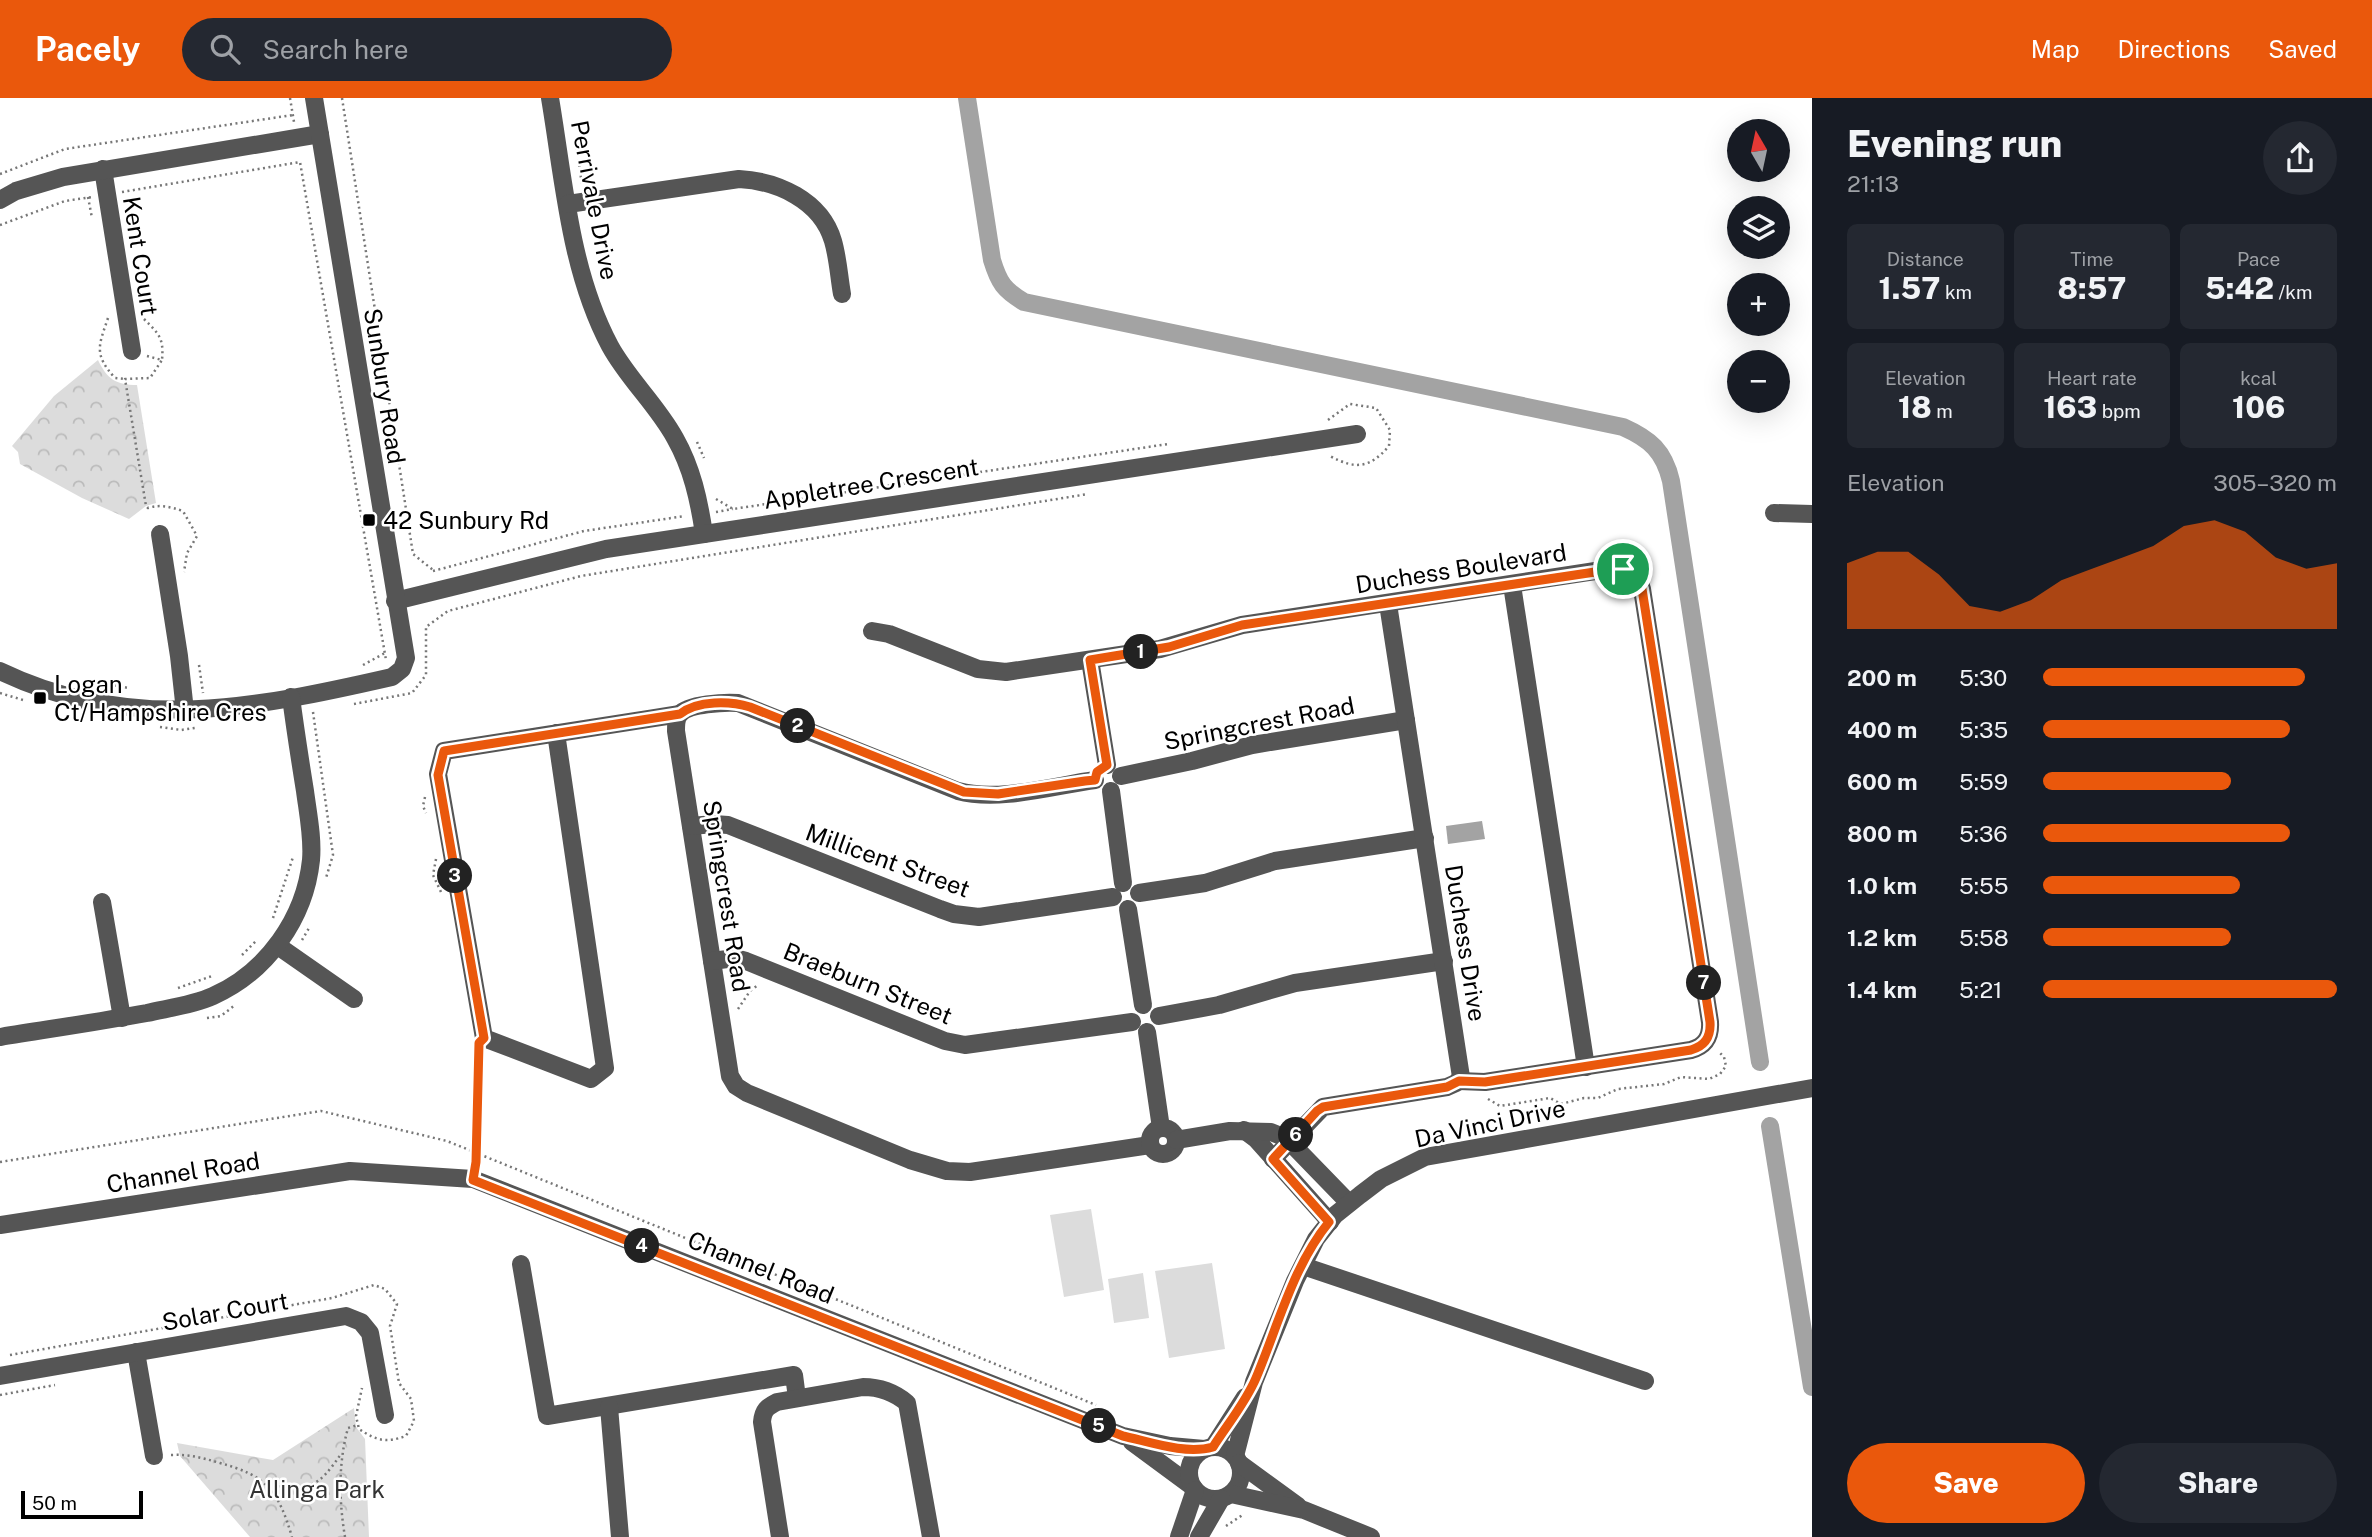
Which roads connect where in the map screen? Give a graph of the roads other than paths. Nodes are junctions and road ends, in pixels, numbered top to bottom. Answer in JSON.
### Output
{"nodes":[{"id":1,"x":314,"y":98,"type":"edge"},
{"id":2,"x":550,"y":98,"type":"edge"},
{"id":3,"x":320,"y":134,"type":"junction"},
{"id":4,"x":103,"y":169,"type":"junction"},
{"id":5,"x":0,"y":200,"type":"edge"},
{"id":6,"x":577,"y":203,"type":"junction"},
{"id":7,"x":842,"y":294,"type":"dead end"},
{"id":8,"x":132,"y":351,"type":"road end"},
{"id":9,"x":1357,"y":434,"type":"dead end"},
{"id":10,"x":1774,"y":513,"type":"dead end"},
{"id":11,"x":1812,"y":514,"type":"edge"},
{"id":12,"x":160,"y":534,"type":"dead end"},
{"id":13,"x":704,"y":534,"type":"junction"},
{"id":14,"x":1512,"y":585,"type":"junction"},
{"id":15,"x":395,"y":601,"type":"junction"},
{"id":16,"x":1388,"y":604,"type":"junction"},
{"id":17,"x":872,"y":631,"type":"dead end"},
{"id":18,"x":1090,"y":660,"type":"junction"},
{"id":19,"x":0,"y":671,"type":"edge"},
{"id":20,"x":291,"y":697,"type":"junction"},
{"id":21,"x":185,"y":711,"type":"junction"},
{"id":22,"x":680,"y":714,"type":"junction"},
{"id":23,"x":1406,"y":720,"type":"junction"},
{"id":24,"x":556,"y":733,"type":"junction"},
{"id":25,"x":1113,"y":778,"type":"junction"},
{"id":26,"x":691,"y":826,"type":"junction"},
{"id":27,"x":1425,"y":838,"type":"junction"},
{"id":28,"x":1118,"y":890,"type":"junction"},
{"id":29,"x":1139,"y":893,"type":"junction"},
{"id":30,"x":102,"y":902,"type":"dead end"},
{"id":31,"x":1128,"y":909,"type":"junction"},
{"id":32,"x":285,"y":950,"type":"junction"},
{"id":33,"x":712,"y":961,"type":"junction"},
{"id":34,"x":1444,"y":961,"type":"junction"},
{"id":35,"x":354,"y":999,"type":"dead end"},
{"id":36,"x":1143,"y":1005,"type":"junction"},
{"id":37,"x":1158,"y":1016,"type":"junction"},
{"id":38,"x":122,"y":1018,"type":"junction"},
{"id":39,"x":1132,"y":1022,"type":"junction"},
{"id":40,"x":1147,"y":1032,"type":"junction"},
{"id":41,"x":0,"y":1037,"type":"edge"},
{"id":42,"x":1586,"y":1067,"type":"junction"},
{"id":43,"x":1459,"y":1081,"type":"junction"},
{"id":44,"x":1812,"y":1088,"type":"edge"},
{"id":45,"x":1161,"y":1128,"type":"junction"},
{"id":46,"x":1244,"y":1130,"type":"junction"},
{"id":47,"x":1176,"y":1140,"type":"junction"},
{"id":48,"x":1290,"y":1142,"type":"junction"},
{"id":49,"x":1150,"y":1144,"type":"junction"},
{"id":50,"x":1273,"y":1159,"type":"junction"},
{"id":51,"x":1349,"y":1203,"type":"junction"},
{"id":52,"x":1329,"y":1222,"type":"junction"},
{"id":53,"x":0,"y":1225,"type":"edge"},
{"id":54,"x":521,"y":1264,"type":"dead end"},
{"id":55,"x":1303,"y":1266,"type":"junction"},
{"id":56,"x":136,"y":1352,"type":"junction"},
{"id":57,"x":0,"y":1376,"type":"edge"},
{"id":58,"x":1645,"y":1381,"type":"dead end"},
{"id":59,"x":1254,"y":1382,"type":"junction"},
{"id":60,"x":797,"y":1398,"type":"junction"},
{"id":61,"x":609,"y":1407,"type":"junction"},
{"id":62,"x":385,"y":1415,"type":"dead end"},
{"id":63,"x":1123,"y":1436,"type":"junction"},
{"id":64,"x":1208,"y":1448,"type":"junction"},
{"id":65,"x":154,"y":1455,"type":"road end"},
{"id":66,"x":1237,"y":1459,"type":"junction"},
{"id":67,"x":1194,"y":1489,"type":"junction"},
{"id":68,"x":1226,"y":1496,"type":"junction"},
{"id":69,"x":1304,"y":1510,"type":"junction"},
{"id":70,"x":620,"y":1537,"type":"edge"},
{"id":71,"x":780,"y":1537,"type":"edge"},
{"id":72,"x":931,"y":1537,"type":"edge"},
{"id":73,"x":1179,"y":1537,"type":"edge"},
{"id":74,"x":1199,"y":1537,"type":"edge"},
{"id":75,"x":1371,"y":1537,"type":"edge"}],
"edges":[{"from":1,"to":3,"type":"street","name":"Sunbury Road"},
{"from":2,"to":6,"type":"street","name":"Perrivale Drive"},
{"from":3,"to":4,"type":"street"},
{"from":3,"to":15,"type":"street","name":"Sunbury Road"},
{"from":4,"to":5,"type":"street"},
{"from":4,"to":8,"type":"street","name":"Kent Court"},
{"from":6,"to":7,"type":"street"},
{"from":6,"to":13,"type":"street","name":"Perrivale Drive"},
{"from":9,"to":13,"type":"street","name":"Appletree Crescent"},
{"from":10,"to":11,"type":"street"},
{"from":12,"to":21,"type":"street"},
{"from":13,"to":15,"type":"street","name":"Appletree Crescent"},
{"from":14,"to":16,"type":"street","name":"Duchess Boulevard"},
{"from":14,"to":42,"type":"street"},
{"from":14,"to":42,"type":"street","name":"Duchess Boulevard"},
{"from":15,"to":20,"type":"street","name":"Sunbury Road"},
{"from":16,"to":18,"type":"street","name":"Duchess Boulevard"},
{"from":16,"to":23,"type":"street","name":"Duchess Drive"},
{"from":17,"to":18,"type":"street","name":"Duchess Boulevard"},
{"from":18,"to":25,"type":"street"},
{"from":19,"to":21,"type":"street"},
{"from":20,"to":21,"type":"street"},
{"from":20,"to":32,"type":"street"},
{"from":22,"to":24,"type":"street"},
{"from":22,"to":25,"type":"street"},
{"from":22,"to":26,"type":"street","name":"Springcrest Road"},
{"from":23,"to":25,"type":"street","name":"Springcrest Road"},
{"from":23,"to":27,"type":"street","name":"Duchess Drive"},
{"from":24,"to":24,"type":"street"},
{"from":25,"to":28,"type":"street"},
{"from":26,"to":28,"type":"street","name":"Millicent Street"},
{"from":26,"to":33,"type":"street","name":"Springcrest Road"},
{"from":27,"to":29,"type":"street"},
{"from":27,"to":34,"type":"street","name":"Duchess Drive"},
{"from":28,"to":29,"type":"street"},
{"from":28,"to":31,"type":"street"},
{"from":29,"to":31,"type":"street"},
{"from":30,"to":38,"type":"street"},
{"from":31,"to":36,"type":"street"},
{"from":32,"to":35,"type":"street"},
{"from":32,"to":38,"type":"street"},
{"from":33,"to":39,"type":"street","name":"Braeburn Street"},
{"from":33,"to":49,"type":"street","name":"Springcrest Road"},
{"from":34,"to":37,"type":"street"},
{"from":34,"to":43,"type":"street","name":"Duchess Drive"},
{"from":36,"to":37,"type":"street"},
{"from":36,"to":39,"type":"street"},
{"from":37,"to":40,"type":"street"},
{"from":38,"to":41,"type":"street"},
{"from":39,"to":40,"type":"street"},
{"from":40,"to":45,"type":"street"},
{"from":42,"to":43,"type":"street","name":"Duchess Boulevard"},
{"from":43,"to":48,"type":"street"},
{"from":44,"to":51,"type":"street","name":"Da Vinci Drive"},
{"from":45,"to":47,"type":"street"},
{"from":45,"to":49,"type":"street"},
{"from":46,"to":47,"type":"street"},
{"from":46,"to":48,"type":"street"},
{"from":46,"to":50,"type":"street"},
{"from":47,"to":49,"type":"street"},
{"from":48,"to":50,"type":"street"},
{"from":48,"to":51,"type":"street"},
{"from":50,"to":52,"type":"street"},
{"from":51,"to":52,"type":"street","name":"Da Vinci Drive"},
{"from":52,"to":55,"type":"street","name":"Da Vinci Drive"},
{"from":53,"to":63,"type":"street","name":"Channel Road"},
{"from":54,"to":61,"type":"street"},
{"from":55,"to":58,"type":"street"},
{"from":55,"to":59,"type":"street","name":"Da Vinci Drive"},
{"from":56,"to":57,"type":"street","name":"Solar Court"},
{"from":56,"to":62,"type":"street","name":"Solar Court"},
{"from":56,"to":65,"type":"street"},
{"from":59,"to":64,"type":"street","name":"Da Vinci Drive"},
{"from":59,"to":66,"type":"street","name":"Da Vinci Drive"},
{"from":60,"to":61,"type":"street"},
{"from":60,"to":71,"type":"street"},
{"from":60,"to":72,"type":"street"},
{"from":61,"to":70,"type":"street"},
{"from":63,"to":64,"type":"street","name":"Channel Road"},
{"from":63,"to":67,"type":"street","name":"Channel Road"},
{"from":64,"to":66,"type":"street"},
{"from":64,"to":67,"type":"street"},
{"from":66,"to":68,"type":"street"},
{"from":66,"to":69,"type":"street"},
{"from":67,"to":68,"type":"street"},
{"from":67,"to":73,"type":"street"},
{"from":68,"to":69,"type":"street"},
{"from":68,"to":74,"type":"street"},
{"from":69,"to":75,"type":"street"}]}
